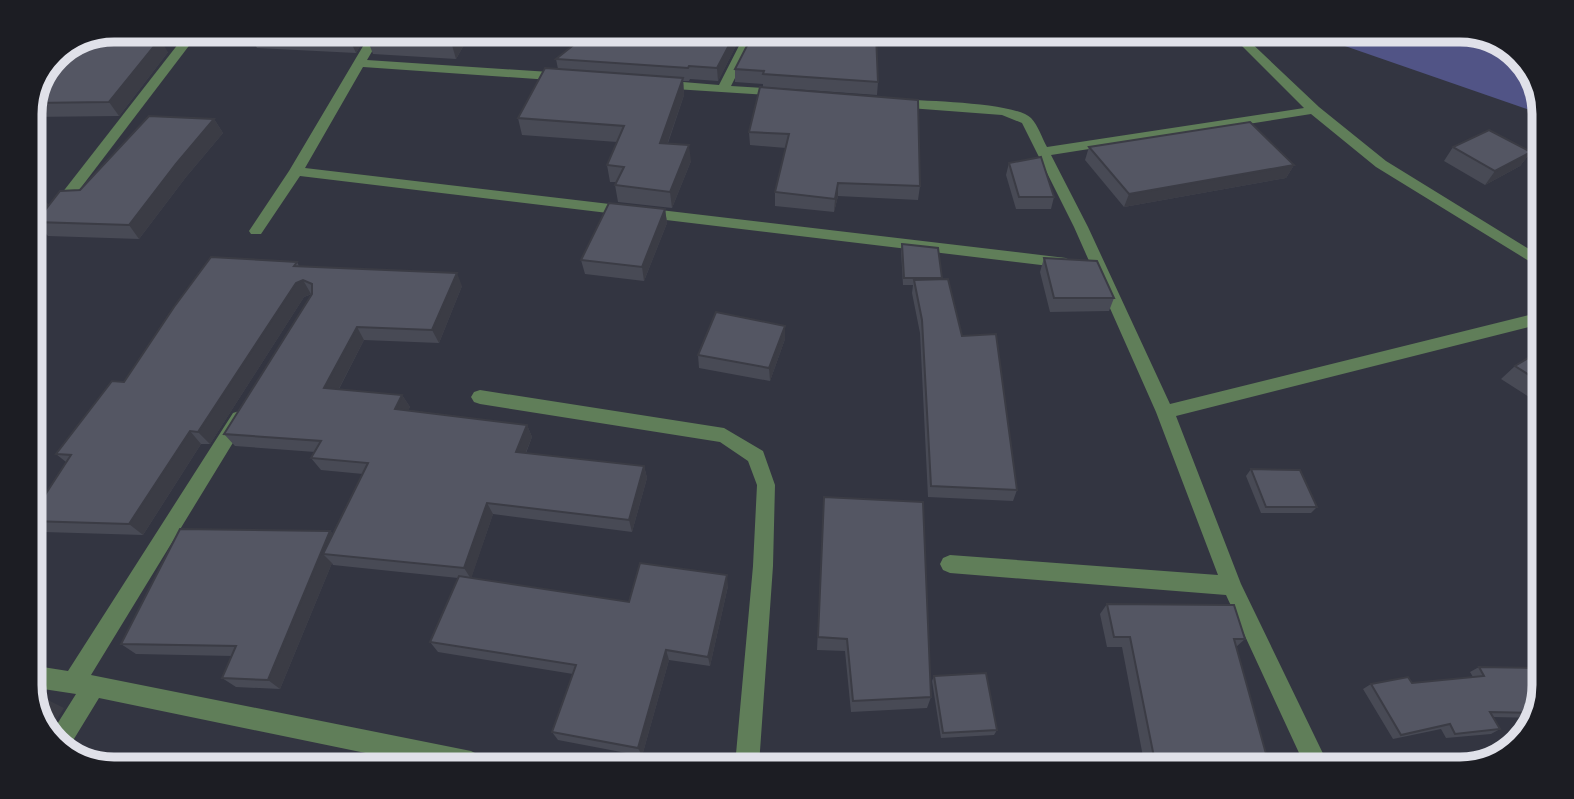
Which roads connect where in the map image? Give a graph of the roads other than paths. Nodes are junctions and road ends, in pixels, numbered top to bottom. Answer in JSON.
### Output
{"nodes":[{"id":1,"x":185,"y":42,"type":"edge"},
{"id":2,"x":372,"y":42,"type":"edge"},
{"id":3,"x":747,"y":42,"type":"edge"},
{"id":4,"x":1244,"y":42,"type":"edge"},
{"id":5,"x":360,"y":63,"type":"junction"},
{"id":6,"x":575,"y":78,"type":"edge"},
{"id":7,"x":642,"y":83,"type":"edge"},
{"id":8,"x":723,"y":89,"type":"junction"},
{"id":9,"x":801,"y":95,"type":"edge"},
{"id":10,"x":881,"y":102,"type":"edge"},
{"id":11,"x":1314,"y":110,"type":"junction"},
{"id":12,"x":1042,"y":152,"type":"junction"},
{"id":13,"x":296,"y":171,"type":"junction"},
{"id":14,"x":42,"y":228,"type":"edge"},
{"id":15,"x":256,"y":232,"type":"dead end"},
{"id":16,"x":1532,"y":258,"type":"edge"},
{"id":17,"x":1099,"y":267,"type":"junction"},
{"id":18,"x":1532,"y":319,"type":"edge"},
{"id":19,"x":480,"y":397,"type":"dead end"},
{"id":20,"x":247,"y":406,"type":"edge"},
{"id":21,"x":1166,"y":412,"type":"junction"},
{"id":22,"x":950,"y":564,"type":"dead end"},
{"id":23,"x":1232,"y":586,"type":"junction"},
{"id":24,"x":42,"y":678,"type":"edge"},
{"id":25,"x":83,"y":685,"type":"junction"},
{"id":26,"x":62,"y":735,"type":"edge"},
{"id":27,"x":441,"y":757,"type":"edge"},
{"id":28,"x":748,"y":757,"type":"edge"},
{"id":29,"x":1313,"y":757,"type":"edge"}],
"edges":[{"from":1,"to":14,"type":"street"},
{"from":2,"to":5,"type":"street"},
{"from":3,"to":8,"type":"street"},
{"from":4,"to":11,"type":"street"},
{"from":5,"to":6,"type":"street"},
{"from":5,"to":13,"type":"street"},
{"from":7,"to":8,"type":"street"},
{"from":8,"to":9,"type":"street"},
{"from":10,"to":12,"type":"street"},
{"from":11,"to":12,"type":"street"},
{"from":11,"to":16,"type":"street"},
{"from":12,"to":17,"type":"street"},
{"from":13,"to":15,"type":"street"},
{"from":13,"to":17,"type":"street"},
{"from":17,"to":21,"type":"street"},
{"from":18,"to":21,"type":"street"},
{"from":19,"to":28,"type":"street"},
{"from":20,"to":25,"type":"street"},
{"from":21,"to":23,"type":"street"},
{"from":22,"to":23,"type":"street"},
{"from":23,"to":29,"type":"street"},
{"from":24,"to":25,"type":"street"},
{"from":25,"to":26,"type":"street"},
{"from":25,"to":27,"type":"street"}]}
